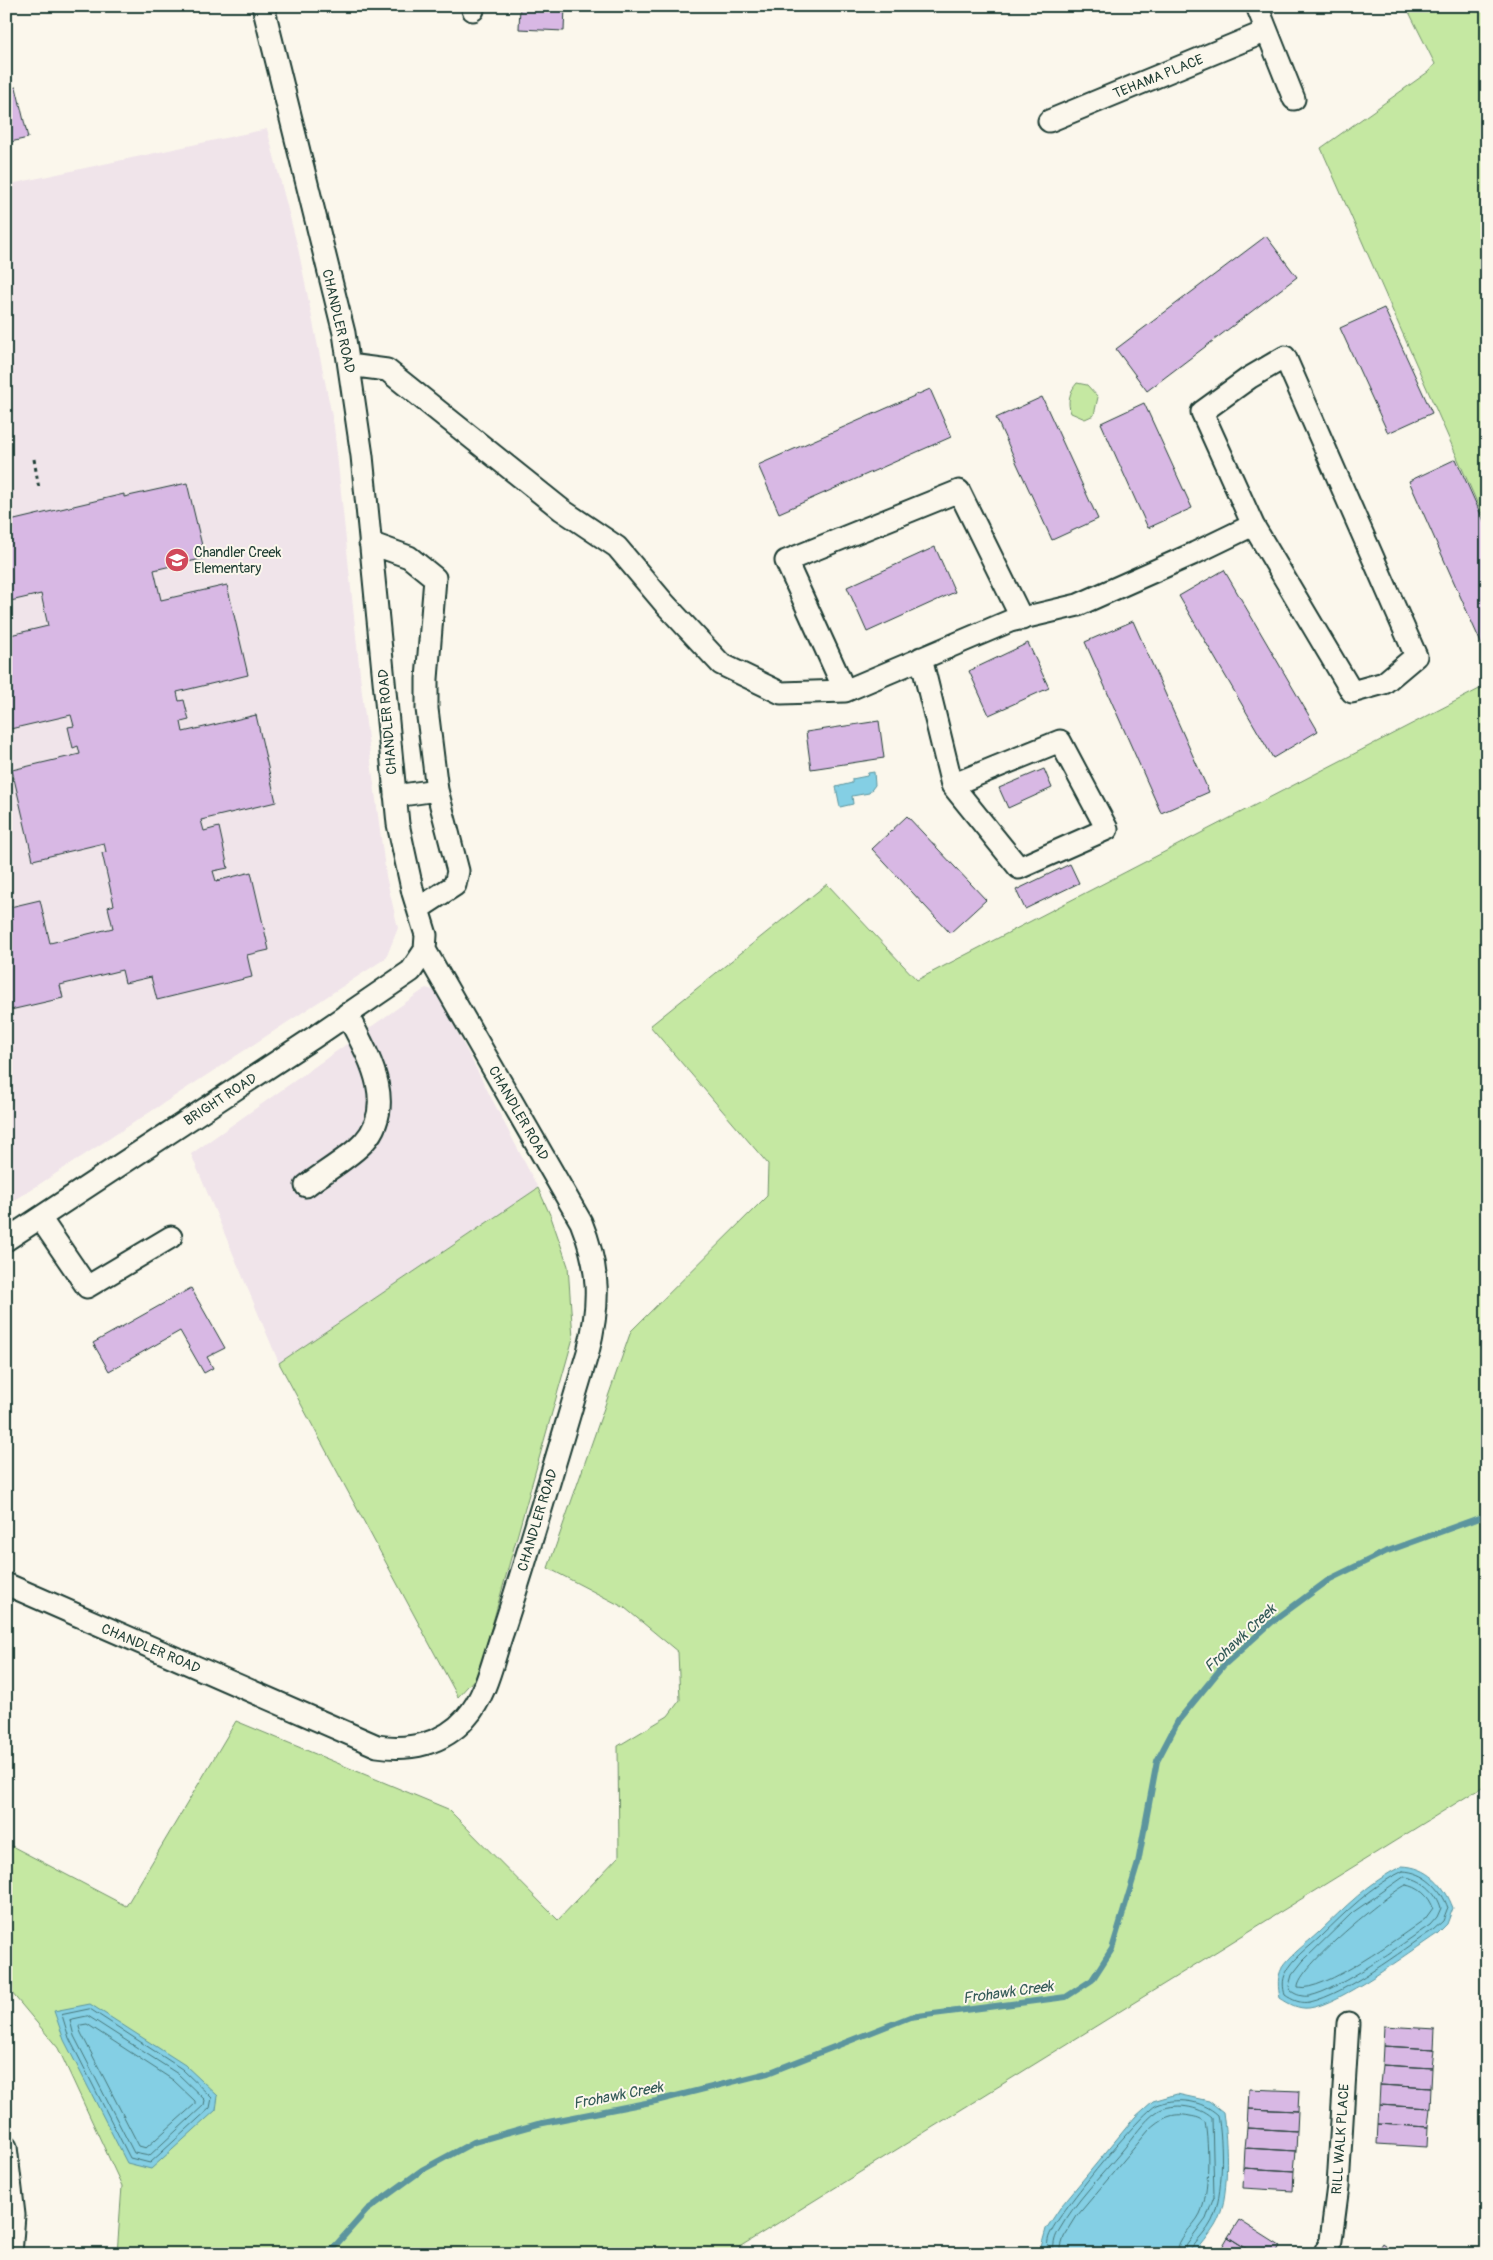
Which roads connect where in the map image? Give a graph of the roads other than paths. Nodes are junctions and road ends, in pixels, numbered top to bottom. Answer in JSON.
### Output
{"nodes":[{"id":1,"x":264,"y":6,"type":"edge"},
{"id":2,"x":1257,"y":6,"type":"edge"},
{"id":3,"x":1267,"y":31,"type":"junction"},
{"id":4,"x":1294,"y":99,"type":"dead end"},
{"id":5,"x":1049,"y":121,"type":"dead end"},
{"id":6,"x":349,"y":365,"type":"junction"},
{"id":7,"x":1253,"y":525,"type":"junction"},
{"id":8,"x":370,"y":543,"type":"junction"},
{"id":9,"x":1022,"y":619,"type":"junction"},
{"id":10,"x":921,"y":658,"type":"junction"},
{"id":11,"x":844,"y":691,"type":"junction"},
{"id":12,"x":952,"y":785,"type":"junction"},
{"id":13,"x":437,"y":790,"type":"junction"},
{"id":14,"x":395,"y":796,"type":"junction"},
{"id":15,"x":418,"y":909,"type":"junction"},
{"id":16,"x":425,"y":950,"type":"junction"},
{"id":17,"x":347,"y":1014,"type":"junction"},
{"id":18,"x":306,"y":1186,"type":"dead end"},
{"id":19,"x":40,"y":1218,"type":"junction"},
{"id":20,"x":171,"y":1237,"type":"dead end"},
{"id":21,"x":6,"y":1240,"type":"edge"},
{"id":22,"x":6,"y":1584,"type":"edge"},
{"id":23,"x":1348,"y":2023,"type":"dead end"},
{"id":24,"x":6,"y":2147,"type":"edge"},
{"id":25,"x":11,"y":2254,"type":"edge"},
{"id":26,"x":1324,"y":2254,"type":"edge"}],
"edges":[{"from":1,"to":6,"type":"street","name":"CHANDLER ROAD"},
{"from":2,"to":3,"type":"street"},
{"from":3,"to":4,"type":"street"},
{"from":3,"to":5,"type":"street","name":"TEHAMA PLACE"},
{"from":6,"to":8,"type":"street","name":"CHANDLER ROAD"},
{"from":6,"to":11,"type":"street"},
{"from":7,"to":7,"type":"street"},
{"from":7,"to":9,"type":"street"},
{"from":8,"to":13,"type":"street"},
{"from":8,"to":14,"type":"street","name":"CHANDLER ROAD"},
{"from":9,"to":10,"type":"street"},
{"from":9,"to":11,"type":"street"},
{"from":10,"to":11,"type":"street"},
{"from":10,"to":12,"type":"street"},
{"from":12,"to":12,"type":"street"},
{"from":13,"to":14,"type":"street"},
{"from":13,"to":15,"type":"street"},
{"from":14,"to":15,"type":"street","name":"CHANDLER ROAD"},
{"from":15,"to":16,"type":"street","name":"CHANDLER ROAD"},
{"from":16,"to":17,"type":"street","name":"BRIGHT ROAD"},
{"from":16,"to":22,"type":"street","name":"CHANDLER ROAD"},
{"from":17,"to":18,"type":"street"},
{"from":17,"to":19,"type":"street","name":"BRIGHT ROAD"},
{"from":19,"to":20,"type":"street"},
{"from":19,"to":21,"type":"street","name":"BRIGHT ROAD"},
{"from":23,"to":26,"type":"street","name":"RILL WALK PLACE"},
{"from":24,"to":25,"type":"street"}]}
